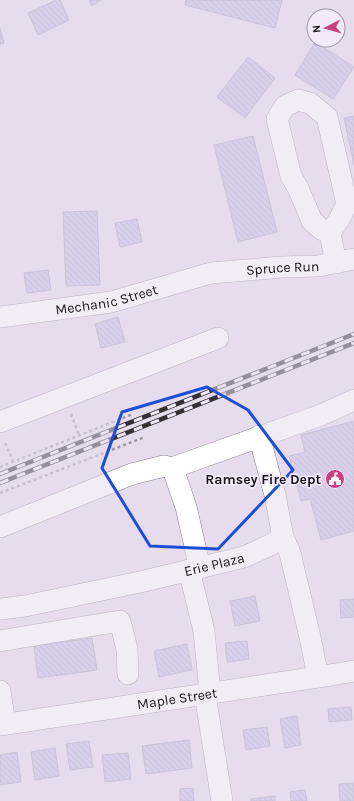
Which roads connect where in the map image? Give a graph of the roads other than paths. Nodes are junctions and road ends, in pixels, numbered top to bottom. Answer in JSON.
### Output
{"nodes":[{"id":1,"x":330,"y":233,"type":"junction"},
{"id":2,"x":345,"y":261,"type":"edge"},
{"id":3,"x":211,"y":273,"type":"joint"},
{"id":4,"x":0,"y":317,"type":"edge"},
{"id":5,"x":218,"y":338,"type":"dead end"},
{"id":6,"x":354,"y":400,"type":"edge"},
{"id":7,"x":0,"y":422,"type":"edge"},
{"id":8,"x":259,"y":436,"type":"junction"},
{"id":9,"x":172,"y":468,"type":"junction"},
{"id":10,"x":0,"y":527,"type":"edge"},
{"id":11,"x":283,"y":537,"type":"junction"},
{"id":12,"x":194,"y":569,"type":"junction"},
{"id":13,"x":0,"y":609,"type":"edge"},
{"id":14,"x":0,"y":641,"type":"edge"},
{"id":15,"x":354,"y":671,"type":"edge"},
{"id":16,"x":128,"y":674,"type":"dead end"},
{"id":17,"x":318,"y":677,"type":"junction"},
{"id":18,"x":0,"y":691,"type":"edge"},
{"id":19,"x":208,"y":694,"type":"junction"},
{"id":20,"x":2,"y":725,"type":"edge"},
{"id":21,"x":222,"y":801,"type":"edge"}],
"edges":[{"from":1,"to":1,"type":"street"},
{"from":1,"to":2,"type":"street"},
{"from":2,"to":3,"type":"street","name":"Spruce Run"},
{"from":3,"to":4,"type":"street","name":"Mechanic Street"},
{"from":5,"to":7,"type":"street"},
{"from":6,"to":8,"type":"street"},
{"from":8,"to":9,"type":"street"},
{"from":8,"to":11,"type":"street"},
{"from":9,"to":10,"type":"street"},
{"from":9,"to":12,"type":"street"},
{"from":11,"to":12,"type":"street","name":"Erie Plaza"},
{"from":11,"to":17,"type":"street"},
{"from":12,"to":13,"type":"street","name":"Erie Plaza"},
{"from":12,"to":19,"type":"street"},
{"from":14,"to":16,"type":"street"},
{"from":15,"to":17,"type":"street","name":"Maple Street"},
{"from":17,"to":19,"type":"street","name":"Maple Street"},
{"from":18,"to":20,"type":"street"},
{"from":19,"to":20,"type":"street","name":"Maple Street"},
{"from":19,"to":21,"type":"street"}]}
